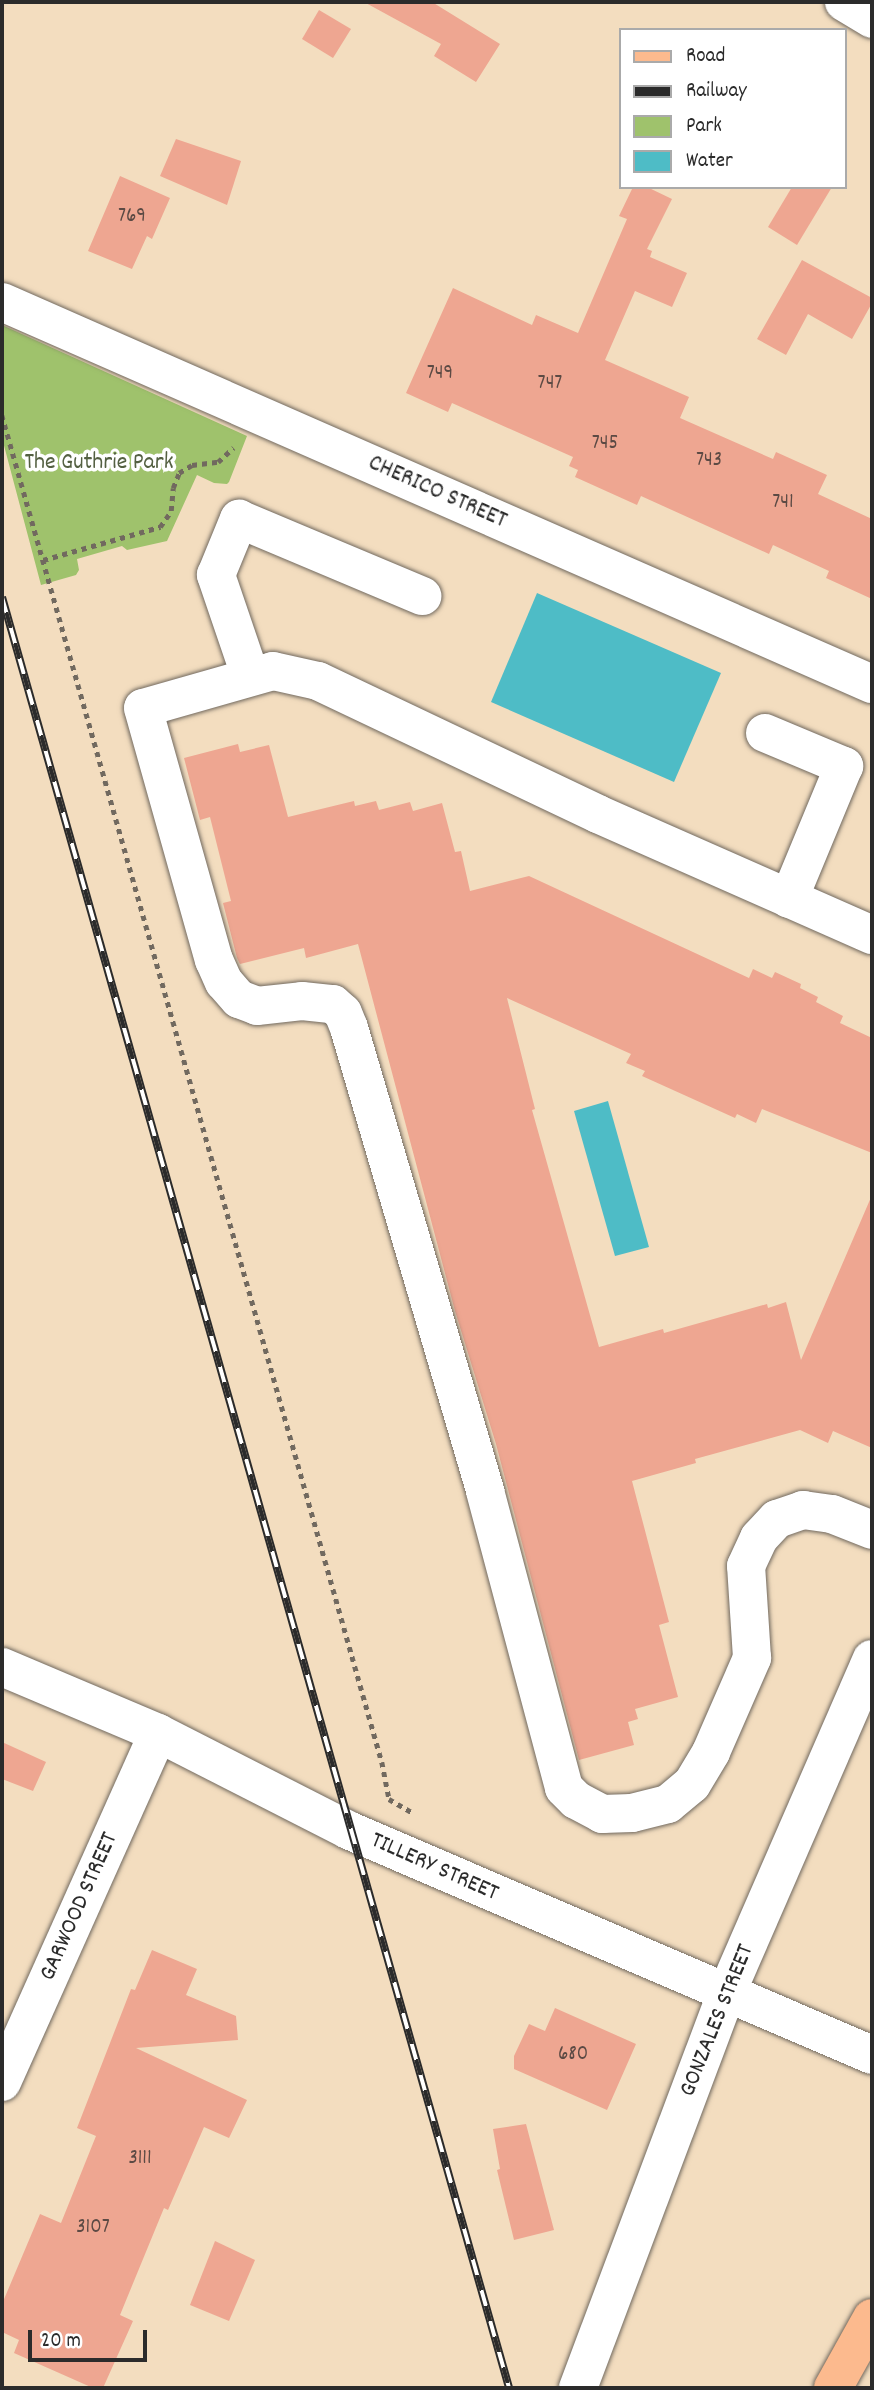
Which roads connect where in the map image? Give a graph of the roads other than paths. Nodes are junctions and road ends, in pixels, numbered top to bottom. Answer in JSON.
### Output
{"nodes":[{"id":1,"x":844,"y":2,"type":"edge"},
{"id":2,"x":872,"y":19,"type":"edge"},
{"id":3,"x":2,"y":302,"type":"edge"},
{"id":4,"x":422,"y":596,"type":"dead end"},
{"id":5,"x":250,"y":675,"type":"junction"},
{"id":6,"x":872,"y":684,"type":"edge"},
{"id":7,"x":765,"y":733,"type":"dead end"},
{"id":8,"x":789,"y":900,"type":"junction"},
{"id":9,"x":872,"y":935,"type":"edge"},
{"id":10,"x":872,"y":1530,"type":"edge"},
{"id":11,"x":872,"y":1659,"type":"edge"},
{"id":12,"x":2,"y":1667,"type":"edge"},
{"id":13,"x":158,"y":1733,"type":"junction"},
{"id":14,"x":727,"y":1992,"type":"junction"},
{"id":15,"x":872,"y":2054,"type":"edge"},
{"id":16,"x":2,"y":2082,"type":"edge"},
{"id":17,"x":872,"y":2318,"type":"edge"},
{"id":18,"x":578,"y":2388,"type":"edge"},
{"id":19,"x":833,"y":2388,"type":"edge"}],
"edges":[{"from":1,"to":2,"type":"street"},
{"from":3,"to":6,"type":"street","name":"CHERICO STREET"},
{"from":4,"to":5,"type":"street"},
{"from":5,"to":8,"type":"street"},
{"from":5,"to":10,"type":"street"},
{"from":7,"to":8,"type":"street"},
{"from":8,"to":9,"type":"street"},
{"from":11,"to":14,"type":"street","name":"GONZALES STREET"},
{"from":12,"to":13,"type":"street","name":"TILLERY STREET"},
{"from":13,"to":14,"type":"street","name":"TILLERY STREET"},
{"from":13,"to":16,"type":"street","name":"GARWOOD STREET"},
{"from":14,"to":15,"type":"street","name":"TILLERY STREET"},
{"from":14,"to":18,"type":"street","name":"GONZALES STREET"},
{"from":17,"to":19,"type":"main road"}]}
